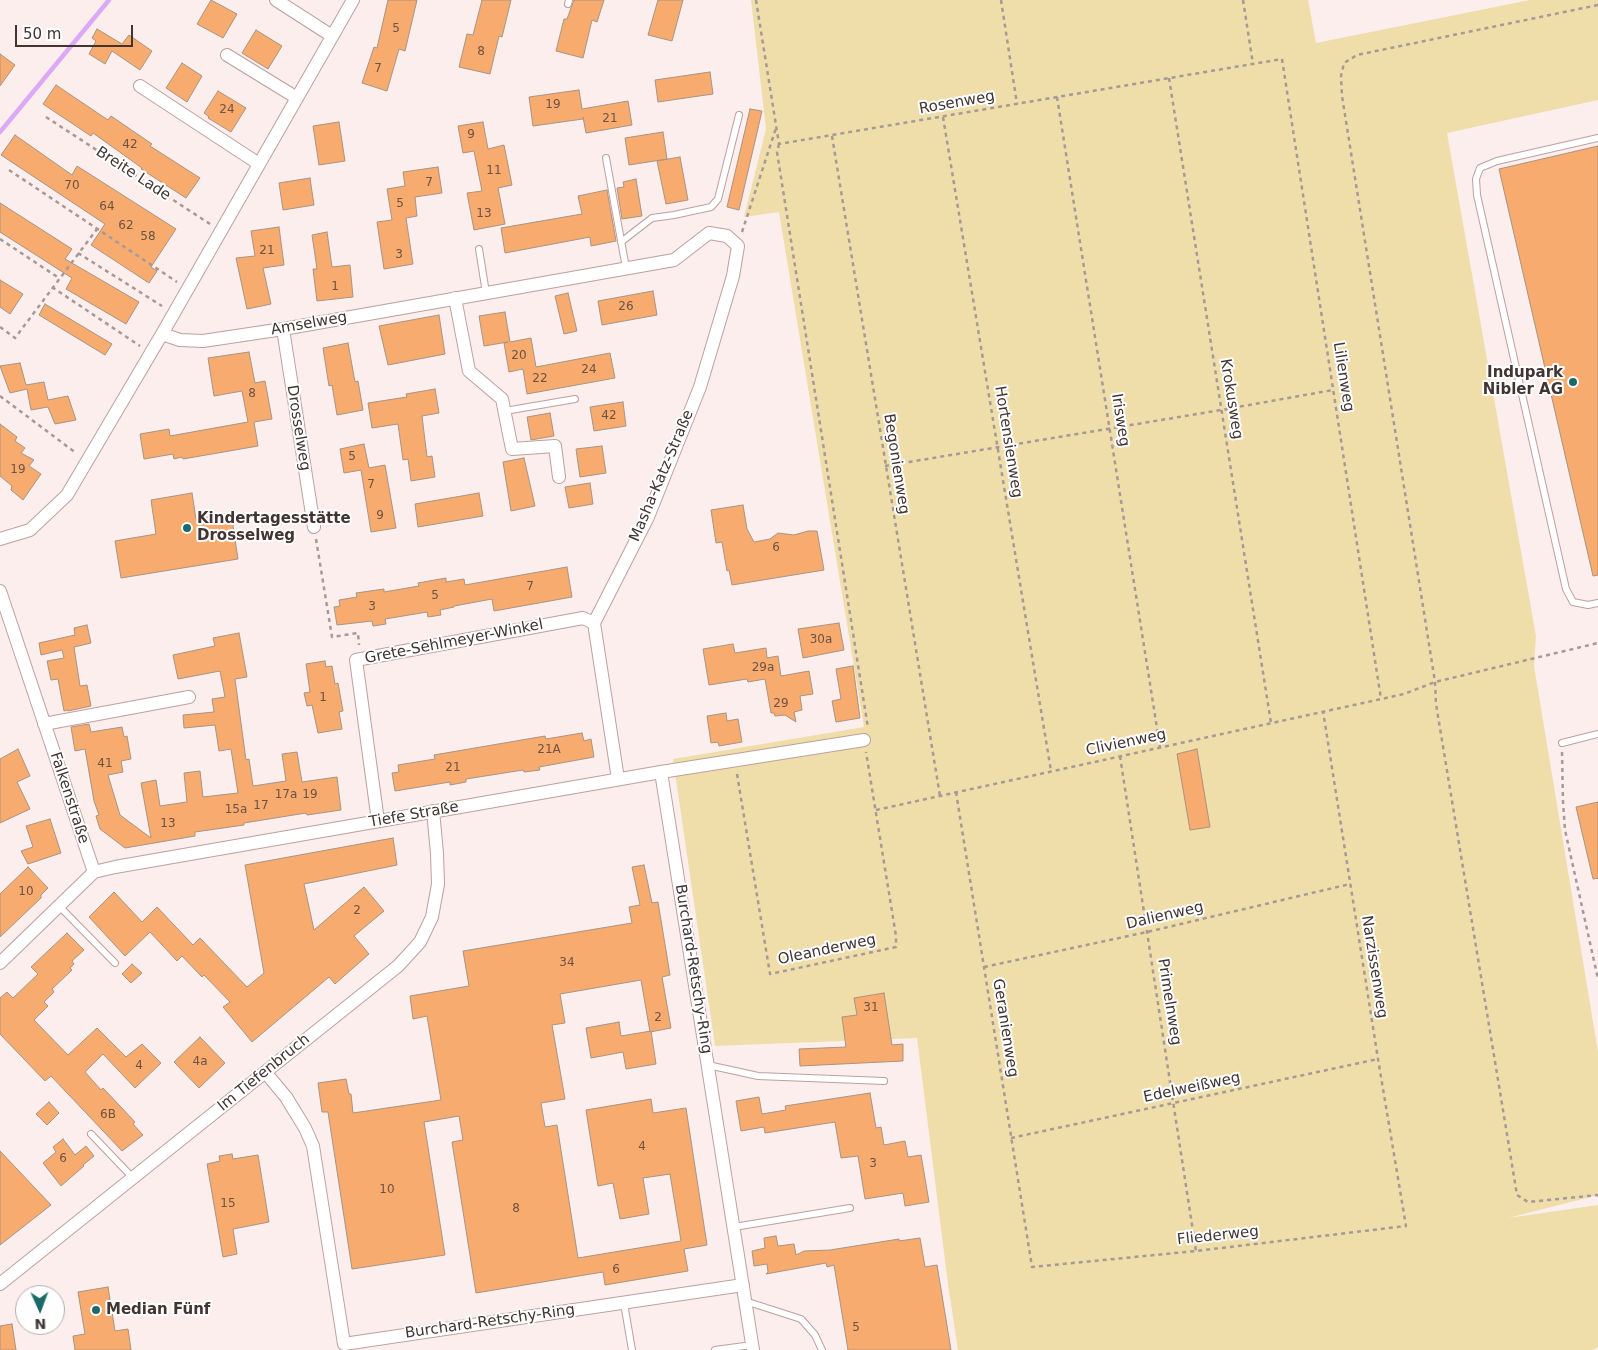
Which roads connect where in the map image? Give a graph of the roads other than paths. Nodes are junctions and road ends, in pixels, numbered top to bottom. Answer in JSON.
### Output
{"nodes":[{"id":1,"x":276,"y":0,"type":"edge"},
{"id":2,"x":353,"y":0,"type":"edge"},
{"id":3,"x":332,"y":36,"type":"junction"},
{"id":4,"x":227,"y":55,"type":"dead end"},
{"id":5,"x":140,"y":86,"type":"dead end"},
{"id":6,"x":297,"y":98,"type":"junction"},
{"id":7,"x":739,"y":115,"type":"dead end"},
{"id":8,"x":1598,"y":138,"type":"edge"},
{"id":9,"x":606,"y":158,"type":"dead end"},
{"id":10,"x":259,"y":164,"type":"junction"},
{"id":11,"x":621,"y":242,"type":"junction"},
{"id":12,"x":738,"y":246,"type":"joint"},
{"id":13,"x":479,"y":249,"type":"dead end"},
{"id":14,"x":626,"y":268,"type":"junction"},
{"id":15,"x":486,"y":293,"type":"junction"},
{"id":16,"x":455,"y":298,"type":"junction"},
{"id":17,"x":282,"y":329,"type":"junction"},
{"id":18,"x":162,"y":334,"type":"junction"},
{"id":19,"x":575,"y":399,"type":"dead end"},
{"id":20,"x":504,"y":411,"type":"junction"},
{"id":21,"x":559,"y":477,"type":"dead end"},
{"id":22,"x":314,"y":527,"type":"road end"},
{"id":23,"x":0,"y":539,"type":"edge"},
{"id":24,"x":0,"y":590,"type":"edge"},
{"id":25,"x":1598,"y":603,"type":"edge"},
{"id":26,"x":594,"y":622,"type":"junction"},
{"id":27,"x":189,"y":697,"type":"dead end"},
{"id":28,"x":44,"y":724,"type":"junction"},
{"id":29,"x":1598,"y":734,"type":"edge"},
{"id":30,"x":864,"y":740,"type":"road end"},
{"id":31,"x":1562,"y":743,"type":"road end"},
{"id":32,"x":661,"y":772,"type":"junction"},
{"id":33,"x":618,"y":780,"type":"junction"},
{"id":34,"x":433,"y":811,"type":"junction"},
{"id":35,"x":378,"y":821,"type":"junction"},
{"id":36,"x":94,"y":872,"type":"junction"},
{"id":37,"x":59,"y":906,"type":"junction"},
{"id":38,"x":0,"y":963,"type":"edge"},
{"id":39,"x":114,"y":963,"type":"dead end"},
{"id":40,"x":708,"y":1065,"type":"junction"},
{"id":41,"x":266,"y":1073,"type":"junction"},
{"id":42,"x":884,"y":1081,"type":"dead end"},
{"id":43,"x":91,"y":1134,"type":"dead end"},
{"id":44,"x":133,"y":1178,"type":"junction"},
{"id":45,"x":850,"y":1208,"type":"dead end"},
{"id":46,"x":734,"y":1227,"type":"junction"},
{"id":47,"x":0,"y":1284,"type":"edge"},
{"id":48,"x":742,"y":1285,"type":"junction"},
{"id":49,"x":745,"y":1301,"type":"junction"},
{"id":50,"x":624,"y":1302,"type":"junction"},
{"id":51,"x":341,"y":1347,"type":"edge"},
{"id":52,"x":752,"y":1347,"type":"edge"},
{"id":53,"x":632,"y":1350,"type":"edge"},
{"id":54,"x":715,"y":1350,"type":"edge"},
{"id":55,"x":822,"y":1350,"type":"edge"}],
"edges":[{"from":1,"to":3,"type":"street"},
{"from":2,"to":3,"type":"street"},
{"from":3,"to":6,"type":"street"},
{"from":4,"to":6,"type":"street"},
{"from":5,"to":10,"type":"street"},
{"from":6,"to":10,"type":"street"},
{"from":7,"to":11,"type":"lane"},
{"from":8,"to":25,"type":"lane"},
{"from":9,"to":11,"type":"lane"},
{"from":10,"to":18,"type":"street"},
{"from":11,"to":14,"type":"lane"},
{"from":12,"to":14,"type":"street","name":"Amselweg"},
{"from":12,"to":26,"type":"street","name":"Masha-Katz-Straße"},
{"from":13,"to":15,"type":"lane"},
{"from":14,"to":15,"type":"street","name":"Amselweg"},
{"from":15,"to":16,"type":"street","name":"Amselweg"},
{"from":16,"to":17,"type":"street","name":"Amselweg"},
{"from":16,"to":20,"type":"street"},
{"from":17,"to":18,"type":"street","name":"Amselweg"},
{"from":17,"to":22,"type":"street","name":"Drosselweg"},
{"from":18,"to":23,"type":"street"},
{"from":19,"to":20,"type":"lane"},
{"from":20,"to":21,"type":"street"},
{"from":24,"to":28,"type":"street","name":"Falkenstraße"},
{"from":26,"to":33,"type":"street"},
{"from":26,"to":35,"type":"street","name":"Grete-Sehlmeyer-Winkel"},
{"from":27,"to":28,"type":"street"},
{"from":28,"to":36,"type":"street","name":"Falkenstraße"},
{"from":29,"to":31,"type":"lane"},
{"from":30,"to":32,"type":"street","name":"Tiefe Straße"},
{"from":32,"to":33,"type":"street","name":"Tiefe Straße"},
{"from":32,"to":40,"type":"street","name":"Burchard-Retschy-Ring"},
{"from":33,"to":34,"type":"street","name":"Tiefe Straße"},
{"from":34,"to":35,"type":"street","name":"Tiefe Straße"},
{"from":34,"to":41,"type":"street","name":"Im Tiefenbruch"},
{"from":35,"to":36,"type":"street","name":"Tiefe Straße"},
{"from":36,"to":37,"type":"street"},
{"from":37,"to":38,"type":"street"},
{"from":37,"to":39,"type":"lane"},
{"from":40,"to":42,"type":"lane"},
{"from":40,"to":46,"type":"street","name":"Burchard-Retschy-Ring"},
{"from":41,"to":44,"type":"street","name":"Im Tiefenbruch"},
{"from":41,"to":51,"type":"street","name":"Burchard-Retschy-Ring"},
{"from":43,"to":44,"type":"lane"},
{"from":44,"to":47,"type":"street","name":"Im Tiefenbruch"},
{"from":45,"to":46,"type":"lane"},
{"from":46,"to":48,"type":"street","name":"Burchard-Retschy-Ring"},
{"from":48,"to":49,"type":"street","name":"Burchard-Retschy-Ring"},
{"from":48,"to":50,"type":"street","name":"Burchard-Retschy-Ring"},
{"from":49,"to":52,"type":"street","name":"Burchard-Retschy-Ring"},
{"from":49,"to":55,"type":"lane"},
{"from":50,"to":51,"type":"street","name":"Burchard-Retschy-Ring"},
{"from":50,"to":53,"type":"lane"},
{"from":52,"to":54,"type":"lane"}]}
